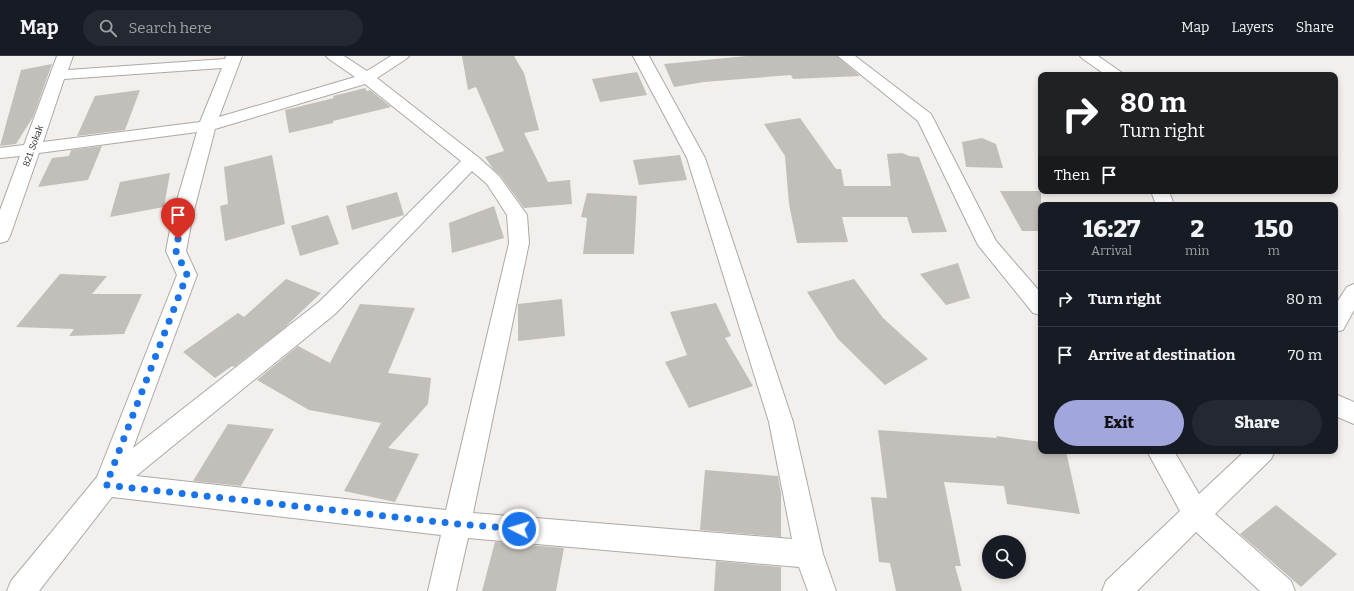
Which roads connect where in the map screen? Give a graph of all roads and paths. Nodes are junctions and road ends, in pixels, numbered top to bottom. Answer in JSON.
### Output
{"nodes":[{"id":1,"x":65,"y":56,"type":"edge"},
{"id":2,"x":334,"y":56,"type":"edge"},
{"id":3,"x":401,"y":56,"type":"edge"},
{"id":4,"x":641,"y":56,"type":"edge"},
{"id":5,"x":846,"y":56,"type":"edge"},
{"id":6,"x":1088,"y":56,"type":"edge"},
{"id":7,"x":232,"y":60,"type":"edge"},
{"id":8,"x":1112,"y":72,"type":"edge"},
{"id":9,"x":58,"y":75,"type":"junction"},
{"id":10,"x":367,"y":78,"type":"junction"},
{"id":11,"x":207,"y":126,"type":"junction"},
{"id":12,"x":32,"y":150,"type":"junction"},
{"id":13,"x":0,"y":154,"type":"edge"},
{"id":14,"x":472,"y":161,"type":"junction"},
{"id":15,"x":0,"y":236,"type":"edge"},
{"id":16,"x":1354,"y":292,"type":"edge"},
{"id":17,"x":1038,"y":303,"type":"edge"},
{"id":18,"x":1338,"y":319,"type":"edge"},
{"id":19,"x":1338,"y":406,"type":"edge"},
{"id":20,"x":1354,"y":414,"type":"edge"},
{"id":21,"x":1162,"y":454,"type":"edge"},
{"id":22,"x":1259,"y":454,"type":"edge"},
{"id":23,"x":106,"y":485,"type":"junction"},
{"id":24,"x":1196,"y":514,"type":"junction"},
{"id":25,"x":458,"y":524,"type":"junction"},
{"id":26,"x":809,"y":554,"type":"junction"},
{"id":27,"x":22,"y":591,"type":"edge"},
{"id":28,"x":442,"y":591,"type":"edge"},
{"id":29,"x":822,"y":591,"type":"edge"},
{"id":30,"x":1116,"y":591,"type":"edge"},
{"id":31,"x":1281,"y":591,"type":"edge"}],
"edges":[{"from":1,"to":9,"type":"street","name":"821. Sokak"},
{"from":2,"to":10,"type":"street"},
{"from":3,"to":10,"type":"street"},
{"from":4,"to":26,"type":"street"},
{"from":5,"to":17,"type":"street"},
{"from":6,"to":8,"type":"street"},
{"from":7,"to":9,"type":"street"},
{"from":7,"to":11,"type":"street"},
{"from":9,"to":12,"type":"street","name":"821. Sokak"},
{"from":10,"to":11,"type":"street"},
{"from":10,"to":14,"type":"street"},
{"from":11,"to":12,"type":"street"},
{"from":11,"to":23,"type":"street"},
{"from":12,"to":13,"type":"street"},
{"from":12,"to":15,"type":"street","name":"821. Sokak"},
{"from":14,"to":23,"type":"street"},
{"from":14,"to":25,"type":"street"},
{"from":16,"to":18,"type":"street"},
{"from":19,"to":20,"type":"street"},
{"from":21,"to":24,"type":"street"},
{"from":22,"to":24,"type":"street"},
{"from":23,"to":25,"type":"street"},
{"from":23,"to":27,"type":"street"},
{"from":24,"to":30,"type":"street"},
{"from":24,"to":31,"type":"street"},
{"from":25,"to":26,"type":"street"},
{"from":25,"to":28,"type":"street"},
{"from":26,"to":29,"type":"street"}]}
